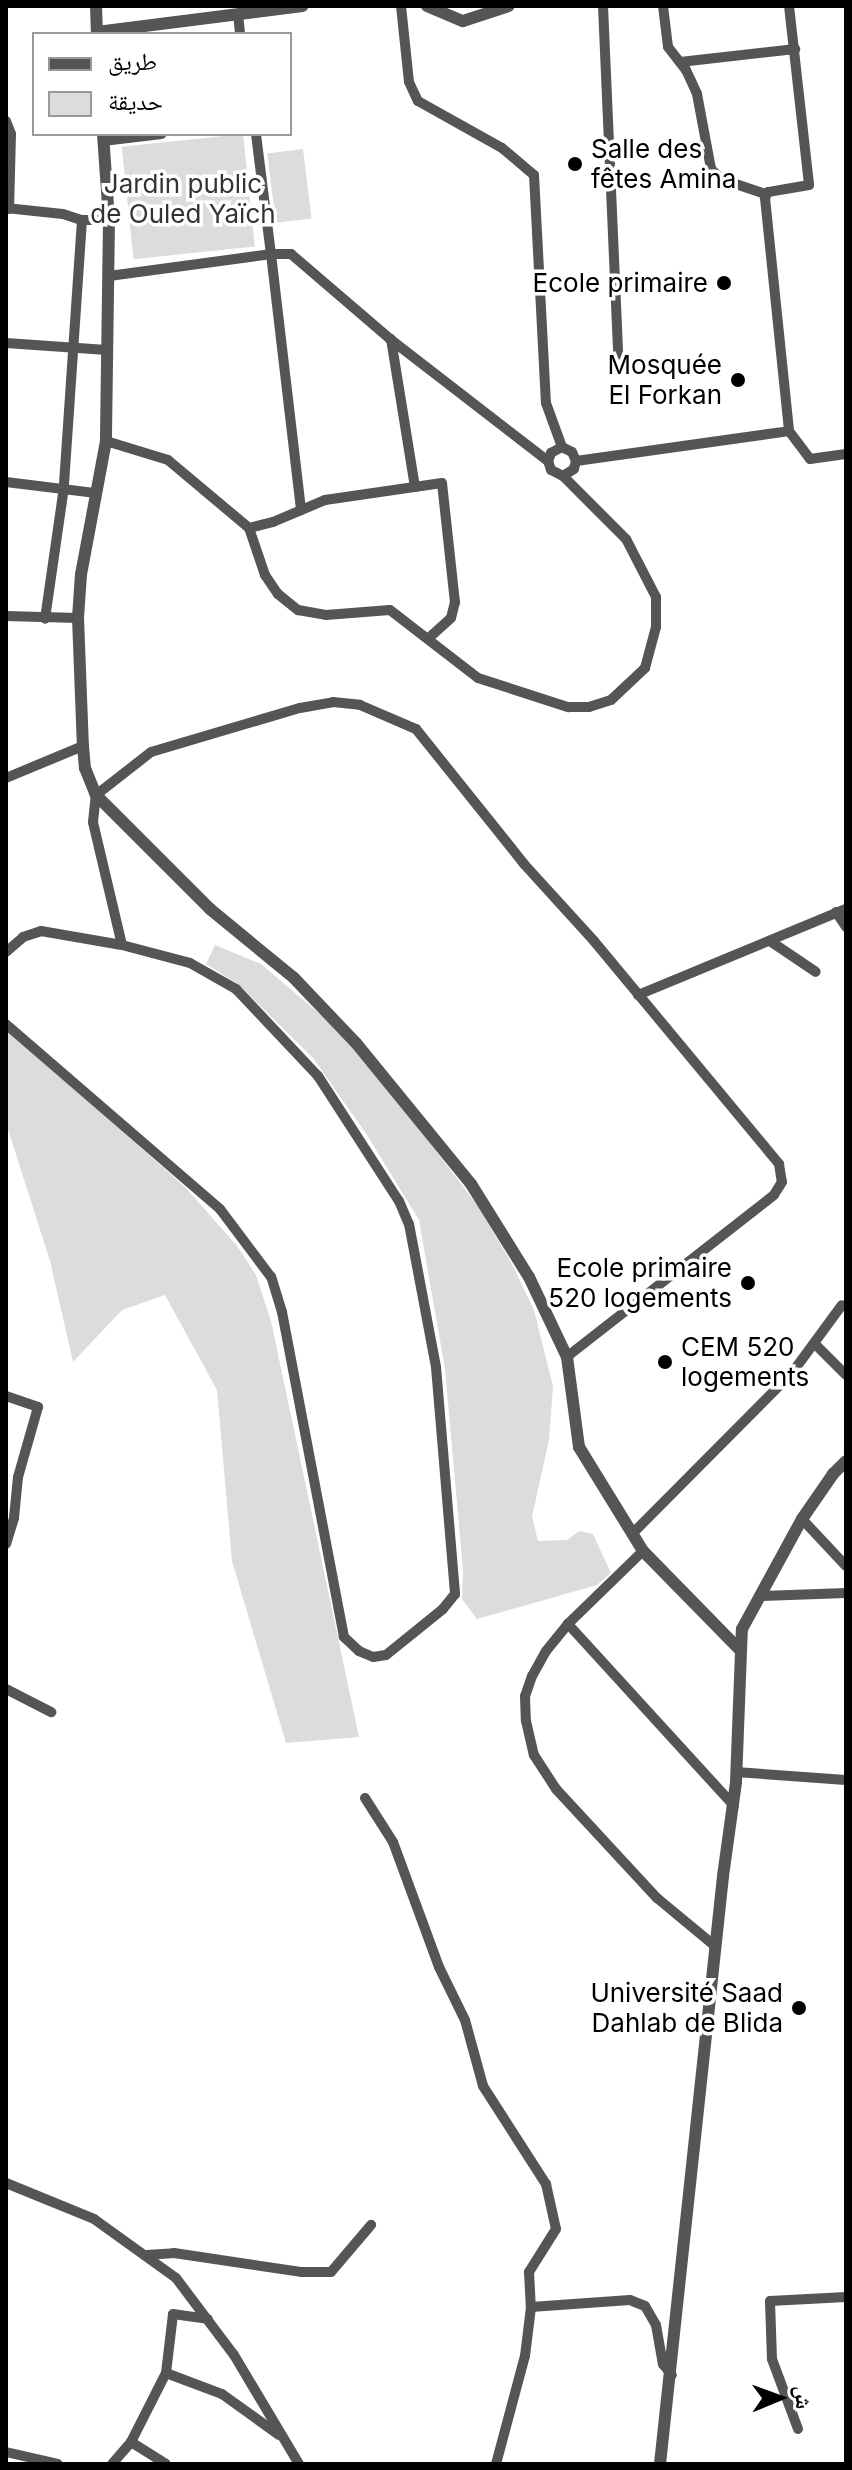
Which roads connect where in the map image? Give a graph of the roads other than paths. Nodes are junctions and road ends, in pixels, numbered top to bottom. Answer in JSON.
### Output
{"nodes":[{"id":1,"x":96,"y":6,"type":"edge"},
{"id":2,"x":302,"y":6,"type":"edge"},
{"id":3,"x":401,"y":6,"type":"edge"},
{"id":4,"x":427,"y":6,"type":"edge"},
{"id":5,"x":509,"y":6,"type":"edge"},
{"id":6,"x":603,"y":6,"type":"edge"},
{"id":7,"x":663,"y":6,"type":"edge"},
{"id":8,"x":789,"y":6,"type":"edge"},
{"id":9,"x":260,"y":8,"type":"edge"},
{"id":10,"x":238,"y":14,"type":"junction"},
{"id":11,"x":97,"y":32,"type":"edge"},
{"id":12,"x":104,"y":32,"type":"edge"},
{"id":13,"x":240,"y":32,"type":"edge"},
{"id":14,"x":795,"y":49,"type":"junction"},
{"id":15,"x":680,"y":62,"type":"junction"},
{"id":16,"x":6,"y":121,"type":"edge"},
{"id":17,"x":132,"y":136,"type":"edge"},
{"id":18,"x":256,"y":136,"type":"edge"},
{"id":19,"x":103,"y":138,"type":"edge"},
{"id":20,"x":765,"y":194,"type":"junction"},
{"id":21,"x":8,"y":208,"type":"edge"},
{"id":22,"x":82,"y":220,"type":"junction"},
{"id":23,"x":109,"y":220,"type":"junction"},
{"id":24,"x":271,"y":254,"type":"junction"},
{"id":25,"x":109,"y":276,"type":"junction"},
{"id":26,"x":390,"y":339,"type":"junction"},
{"id":27,"x":6,"y":343,"type":"edge"},
{"id":28,"x":74,"y":348,"type":"junction"},
{"id":29,"x":107,"y":350,"type":"junction"},
{"id":30,"x":618,"y":355,"type":"dead end"},
{"id":31,"x":789,"y":431,"type":"junction"},
{"id":32,"x":106,"y":441,"type":"junction"},
{"id":33,"x":562,"y":447,"type":"junction"},
{"id":34,"x":846,"y":454,"type":"edge"},
{"id":35,"x":548,"y":461,"type":"junction"},
{"id":36,"x":576,"y":461,"type":"junction"},
{"id":37,"x":563,"y":476,"type":"junction"},
{"id":38,"x":6,"y":482,"type":"edge"},
{"id":39,"x":64,"y":487,"type":"junction"},
{"id":40,"x":415,"y":487,"type":"junction"},
{"id":41,"x":96,"y":493,"type":"junction"},
{"id":42,"x":301,"y":510,"type":"junction"},
{"id":43,"x":249,"y":528,"type":"junction"},
{"id":44,"x":6,"y":616,"type":"edge"},
{"id":45,"x":78,"y":618,"type":"junction"},
{"id":46,"x":45,"y":619,"type":"junction"},
{"id":47,"x":428,"y":639,"type":"junction"},
{"id":48,"x":83,"y":746,"type":"junction"},
{"id":49,"x":6,"y":778,"type":"edge"},
{"id":50,"x":96,"y":795,"type":"junction"},
{"id":51,"x":841,"y":911,"type":"edge"},
{"id":52,"x":846,"y":927,"type":"edge"},
{"id":53,"x":770,"y":941,"type":"junction"},
{"id":54,"x":122,"y":945,"type":"junction"},
{"id":55,"x":6,"y":952,"type":"edge"},
{"id":56,"x":816,"y":972,"type":"dead end"},
{"id":57,"x":638,"y":995,"type":"junction"},
{"id":58,"x":6,"y":1024,"type":"edge"},
{"id":59,"x":842,"y":1305,"type":"dead end"},
{"id":60,"x":816,"y":1345,"type":"junction"},
{"id":61,"x":567,"y":1357,"type":"junction"},
{"id":62,"x":846,"y":1375,"type":"edge"},
{"id":63,"x":6,"y":1396,"type":"edge"},
{"id":64,"x":846,"y":1461,"type":"edge"},
{"id":65,"x":11,"y":1486,"type":"edge"},
{"id":66,"x":802,"y":1519,"type":"junction"},
{"id":67,"x":632,"y":1534,"type":"junction"},
{"id":68,"x":6,"y":1544,"type":"edge"},
{"id":69,"x":643,"y":1551,"type":"junction"},
{"id":70,"x":846,"y":1566,"type":"edge"},
{"id":71,"x":846,"y":1593,"type":"edge"},
{"id":72,"x":762,"y":1596,"type":"junction"},
{"id":73,"x":568,"y":1624,"type":"junction"},
{"id":74,"x":739,"y":1649,"type":"junction"},
{"id":75,"x":6,"y":1689,"type":"edge"},
{"id":76,"x":51,"y":1712,"type":"dead end"},
{"id":77,"x":736,"y":1772,"type":"junction"},
{"id":78,"x":846,"y":1780,"type":"edge"},
{"id":79,"x":365,"y":1798,"type":"dead end"},
{"id":80,"x":734,"y":1806,"type":"junction"},
{"id":81,"x":715,"y":1946,"type":"junction"},
{"id":82,"x":6,"y":2183,"type":"edge"},
{"id":83,"x":371,"y":2225,"type":"dead end"},
{"id":84,"x":147,"y":2255,"type":"junction"},
{"id":85,"x":846,"y":2297,"type":"edge"},
{"id":86,"x":531,"y":2307,"type":"junction"},
{"id":87,"x":208,"y":2319,"type":"junction"},
{"id":88,"x":166,"y":2373,"type":"junction"},
{"id":89,"x":672,"y":2375,"type":"junction"},
{"id":90,"x":798,"y":2429,"type":"dead end"},
{"id":91,"x":284,"y":2439,"type":"junction"},
{"id":92,"x":131,"y":2442,"type":"junction"},
{"id":93,"x":6,"y":2452,"type":"edge"},
{"id":94,"x":58,"y":2464,"type":"edge"},
{"id":95,"x":112,"y":2464,"type":"edge"},
{"id":96,"x":166,"y":2464,"type":"edge"},
{"id":97,"x":299,"y":2464,"type":"edge"},
{"id":98,"x":496,"y":2464,"type":"edge"},
{"id":99,"x":660,"y":2464,"type":"edge"}],
"edges":[{"from":1,"to":11,"type":"street"},
{"from":2,"to":9,"type":"street"},
{"from":3,"to":33,"type":"street"},
{"from":4,"to":5,"type":"street"},
{"from":6,"to":30,"type":"street"},
{"from":7,"to":15,"type":"street"},
{"from":8,"to":14,"type":"street"},
{"from":9,"to":10,"type":"street"},
{"from":10,"to":12,"type":"street"},
{"from":10,"to":13,"type":"street"},
{"from":14,"to":15,"type":"street"},
{"from":14,"to":20,"type":"street"},
{"from":15,"to":20,"type":"street"},
{"from":16,"to":21,"type":"street"},
{"from":17,"to":19,"type":"street"},
{"from":18,"to":24,"type":"street"},
{"from":19,"to":23,"type":"street"},
{"from":20,"to":31,"type":"street"},
{"from":21,"to":22,"type":"street"},
{"from":22,"to":23,"type":"street"},
{"from":22,"to":28,"type":"street"},
{"from":23,"to":25,"type":"street"},
{"from":24,"to":25,"type":"street"},
{"from":24,"to":26,"type":"street"},
{"from":24,"to":42,"type":"street"},
{"from":25,"to":29,"type":"street"},
{"from":26,"to":35,"type":"street"},
{"from":26,"to":40,"type":"street"},
{"from":27,"to":28,"type":"street"},
{"from":28,"to":29,"type":"street"},
{"from":28,"to":39,"type":"street"},
{"from":29,"to":32,"type":"street"},
{"from":31,"to":34,"type":"street"},
{"from":31,"to":36,"type":"street"},
{"from":32,"to":41,"type":"street"},
{"from":32,"to":43,"type":"street"},
{"from":33,"to":35,"type":"street"},
{"from":33,"to":36,"type":"street"},
{"from":35,"to":37,"type":"street"},
{"from":36,"to":37,"type":"street"},
{"from":37,"to":47,"type":"street"},
{"from":38,"to":39,"type":"street"},
{"from":39,"to":41,"type":"street"},
{"from":39,"to":46,"type":"street"},
{"from":40,"to":42,"type":"street"},
{"from":40,"to":47,"type":"street"},
{"from":41,"to":45,"type":"street"},
{"from":42,"to":43,"type":"street"},
{"from":43,"to":47,"type":"street"},
{"from":44,"to":46,"type":"street"},
{"from":45,"to":46,"type":"street"},
{"from":45,"to":48,"type":"street"},
{"from":48,"to":49,"type":"street"},
{"from":48,"to":50,"type":"street"},
{"from":50,"to":54,"type":"street"},
{"from":50,"to":57,"type":"street"},
{"from":50,"to":61,"type":"street"},
{"from":51,"to":52,"type":"street"},
{"from":51,"to":53,"type":"street"},
{"from":53,"to":56,"type":"street"},
{"from":53,"to":57,"type":"street"},
{"from":54,"to":55,"type":"street"},
{"from":54,"to":58,"type":"street"},
{"from":57,"to":61,"type":"street"},
{"from":59,"to":60,"type":"street"},
{"from":60,"to":62,"type":"street"},
{"from":60,"to":67,"type":"street"},
{"from":61,"to":67,"type":"street"},
{"from":63,"to":65,"type":"street"},
{"from":64,"to":66,"type":"street"},
{"from":65,"to":68,"type":"street"},
{"from":66,"to":70,"type":"street"},
{"from":66,"to":72,"type":"street"},
{"from":67,"to":69,"type":"street"},
{"from":69,"to":73,"type":"street"},
{"from":69,"to":74,"type":"street"},
{"from":71,"to":72,"type":"street"},
{"from":72,"to":74,"type":"street"},
{"from":73,"to":80,"type":"street"},
{"from":73,"to":81,"type":"street"},
{"from":74,"to":77,"type":"street"},
{"from":75,"to":76,"type":"street"},
{"from":77,"to":78,"type":"street"},
{"from":77,"to":80,"type":"street"},
{"from":79,"to":86,"type":"street"},
{"from":80,"to":81,"type":"street"},
{"from":81,"to":89,"type":"street"},
{"from":82,"to":84,"type":"street"},
{"from":83,"to":84,"type":"street"},
{"from":84,"to":87,"type":"street"},
{"from":85,"to":90,"type":"street"},
{"from":86,"to":89,"type":"street"},
{"from":86,"to":98,"type":"street"},
{"from":87,"to":88,"type":"street"},
{"from":87,"to":91,"type":"street"},
{"from":88,"to":91,"type":"street"},
{"from":88,"to":92,"type":"street"},
{"from":89,"to":99,"type":"street"},
{"from":91,"to":97,"type":"street"},
{"from":92,"to":95,"type":"street"},
{"from":92,"to":96,"type":"street"},
{"from":93,"to":94,"type":"street"}]}
